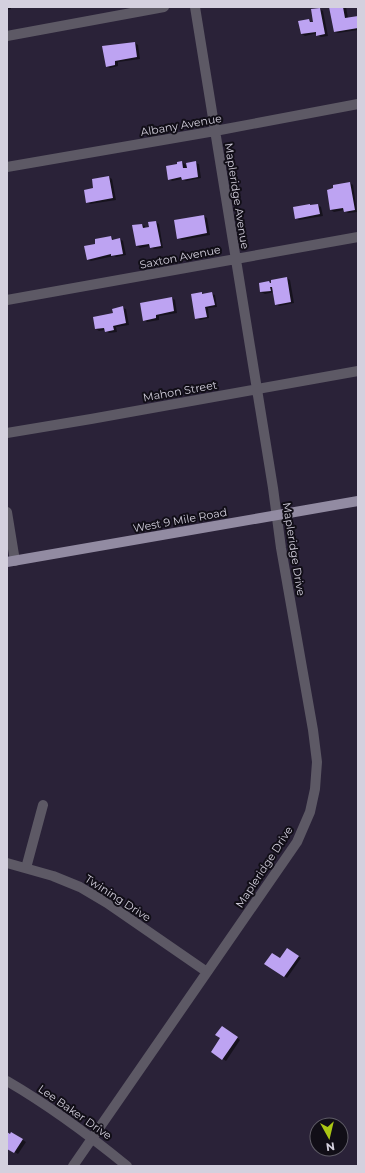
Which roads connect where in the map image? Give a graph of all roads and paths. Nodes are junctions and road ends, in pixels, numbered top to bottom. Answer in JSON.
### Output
{"nodes":[{"id":1,"x":164,"y":7,"type":"edge"},
{"id":2,"x":195,"y":7,"type":"edge"},
{"id":3,"x":7,"y":36,"type":"edge"},
{"id":4,"x":358,"y":104,"type":"edge"},
{"id":5,"x":215,"y":131,"type":"junction"},
{"id":6,"x":7,"y":167,"type":"edge"},
{"id":7,"x":358,"y":237,"type":"edge"},
{"id":8,"x":235,"y":259,"type":"junction"},
{"id":9,"x":7,"y":300,"type":"edge"},
{"id":10,"x":358,"y":371,"type":"edge"},
{"id":11,"x":257,"y":389,"type":"junction"},
{"id":12,"x":7,"y":433,"type":"edge"},
{"id":13,"x":358,"y":501,"type":"edge"},
{"id":14,"x":7,"y":512,"type":"edge"},
{"id":15,"x":277,"y":515,"type":"junction"},
{"id":16,"x":11,"y":562,"type":"edge"},
{"id":17,"x":42,"y":805,"type":"dead end"},
{"id":18,"x":7,"y":863,"type":"edge"},
{"id":19,"x":26,"y":868,"type":"junction"},
{"id":20,"x":207,"y":972,"type":"junction"},
{"id":21,"x":7,"y":1081,"type":"edge"},
{"id":22,"x":92,"y":1138,"type":"junction"},
{"id":23,"x":72,"y":1166,"type":"edge"},
{"id":24,"x":128,"y":1166,"type":"edge"}],
"edges":[{"from":1,"to":3,"type":"street"},
{"from":2,"to":5,"type":"street","name":"Mapleridge Avenue"},
{"from":4,"to":5,"type":"street","name":"Albany Avenue"},
{"from":5,"to":6,"type":"street","name":"Albany Avenue"},
{"from":5,"to":8,"type":"street","name":"Mapleridge Avenue"},
{"from":7,"to":8,"type":"street","name":"Saxton Avenue"},
{"from":8,"to":9,"type":"street","name":"Saxton Avenue"},
{"from":8,"to":11,"type":"street","name":"Mapleridge Avenue"},
{"from":10,"to":11,"type":"street","name":"Mahon Street"},
{"from":11,"to":12,"type":"street","name":"Mahon Street"},
{"from":11,"to":15,"type":"street","name":"Mapleridge Drive"},
{"from":13,"to":15,"type":"main road","name":"West 9 Mile Road"},
{"from":14,"to":16,"type":"street"},
{"from":15,"to":16,"type":"main road","name":"West 9 Mile Road"},
{"from":15,"to":20,"type":"street","name":"Mapleridge Drive"},
{"from":17,"to":19,"type":"street"},
{"from":18,"to":19,"type":"street","name":"Twining Drive"},
{"from":19,"to":20,"type":"street","name":"Twining Drive"},
{"from":20,"to":22,"type":"street","name":"Mapleridge Drive"},
{"from":21,"to":22,"type":"street","name":"Lee Baker Drive"},
{"from":22,"to":23,"type":"street","name":"Mapleridge Drive"},
{"from":22,"to":24,"type":"street","name":"Lee Baker Drive"}]}
